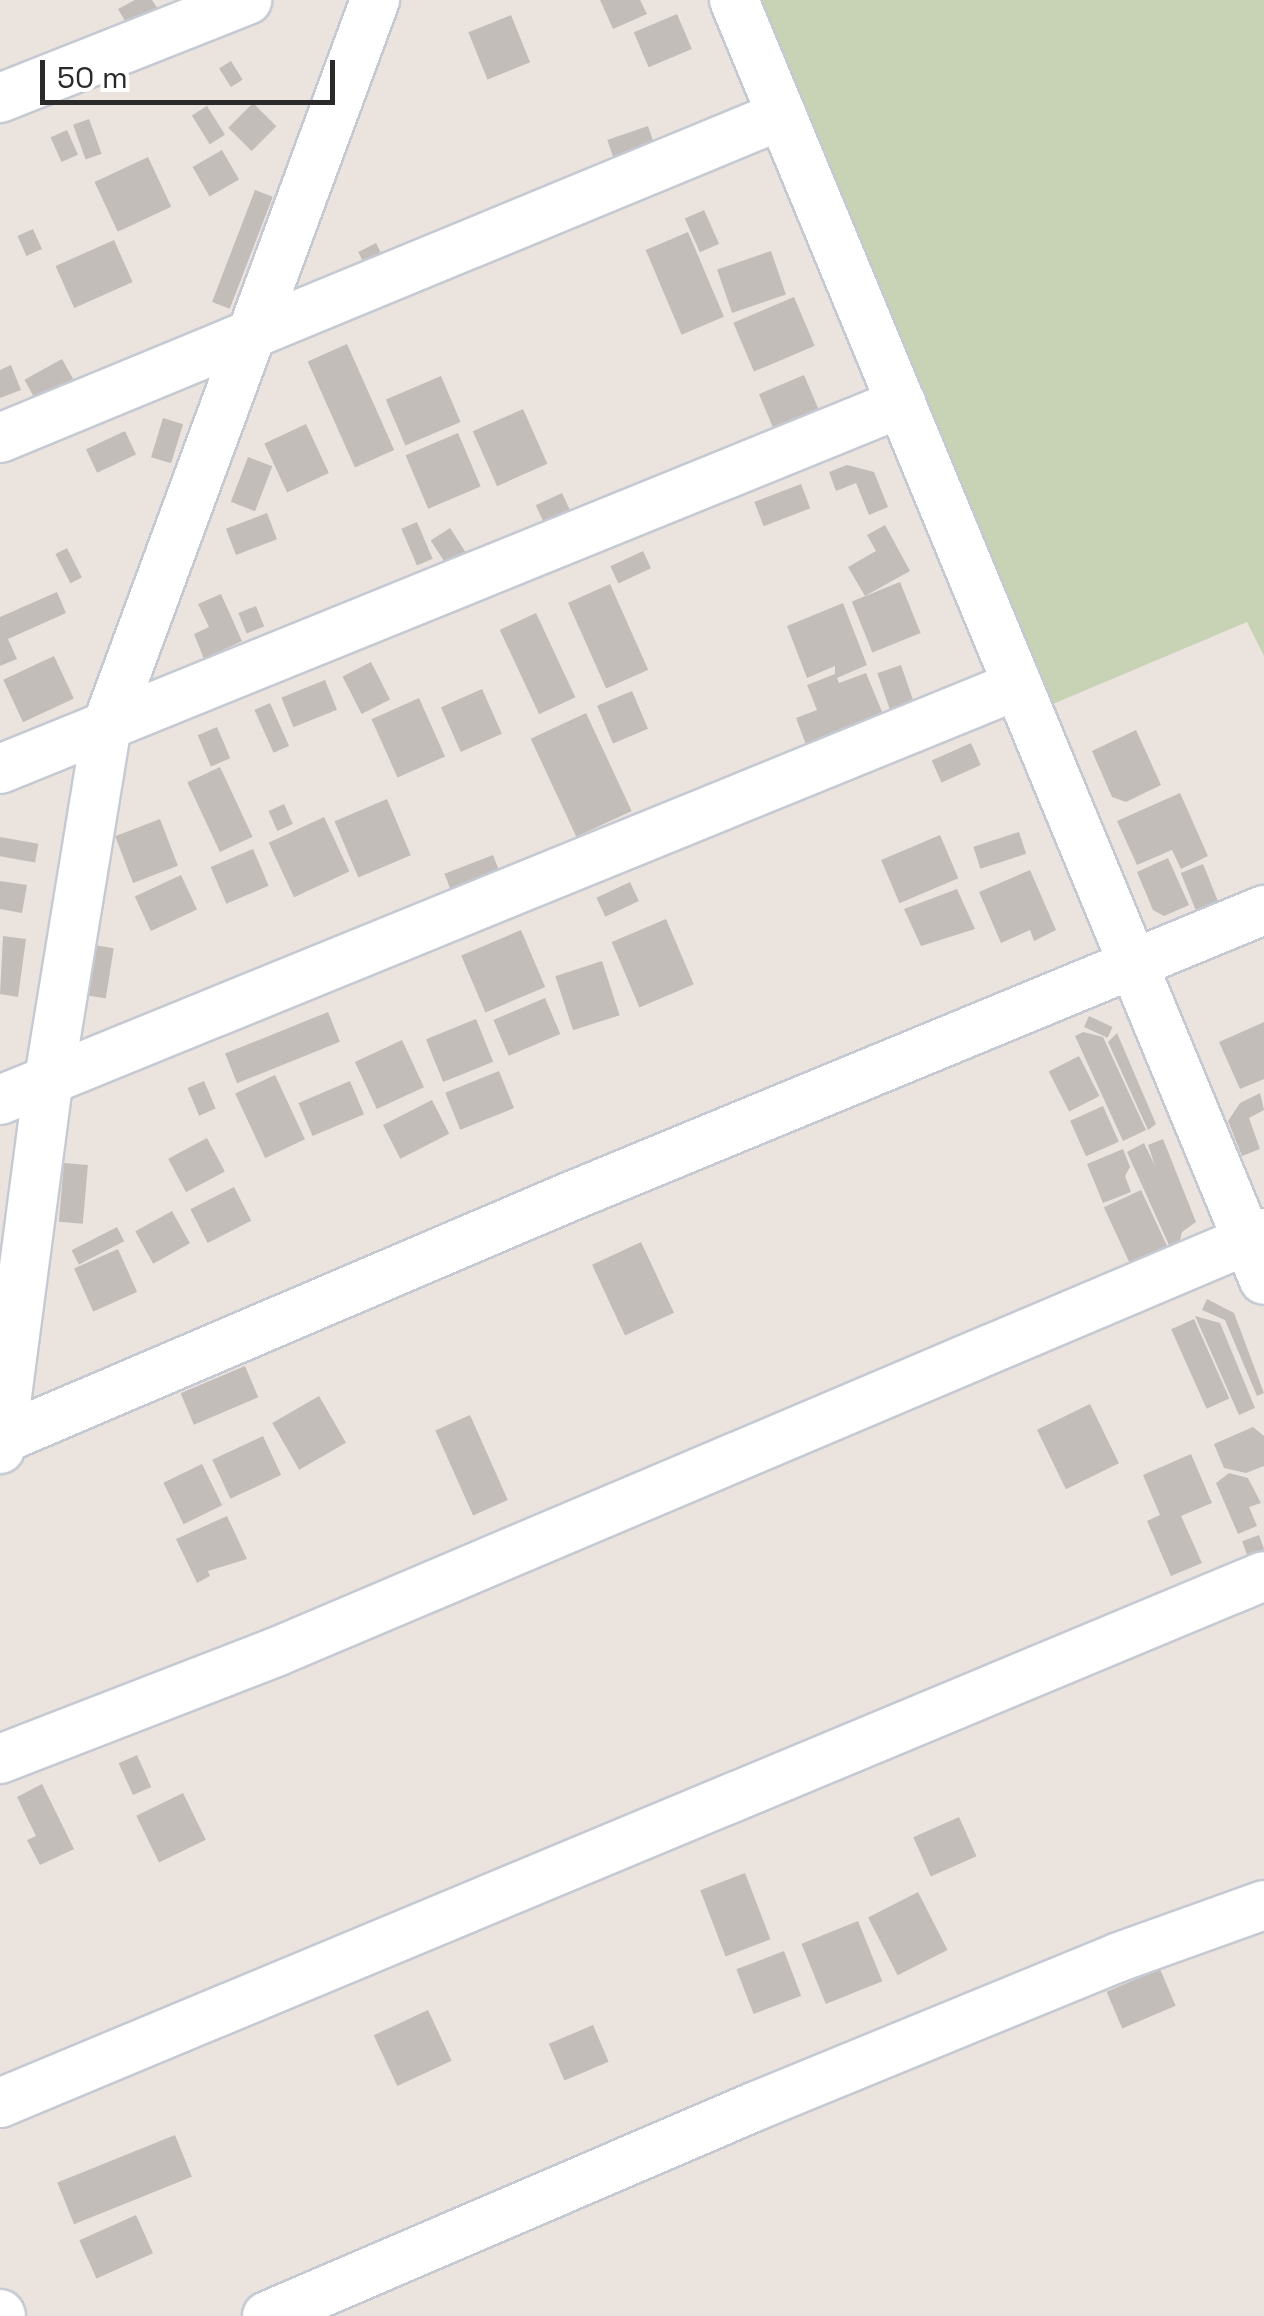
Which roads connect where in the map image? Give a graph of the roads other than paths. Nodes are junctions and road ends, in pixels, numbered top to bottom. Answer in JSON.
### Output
{"nodes":[{"id":1,"x":247,"y":0,"type":"edge"},
{"id":2,"x":375,"y":0,"type":"edge"},
{"id":3,"x":734,"y":0,"type":"edge"},
{"id":4,"x":0,"y":98,"type":"edge"},
{"id":5,"x":782,"y":115,"type":"junction"},
{"id":6,"x":253,"y":333,"type":"junction"},
{"id":7,"x":902,"y":403,"type":"junction"},
{"id":8,"x":0,"y":438,"type":"edge"},
{"id":9,"x":1018,"y":684,"type":"junction"},
{"id":10,"x":108,"y":725,"type":"junction"},
{"id":11,"x":0,"y":769,"type":"edge"},
{"id":12,"x":1264,"y":910,"type":"edge"},
{"id":13,"x":1135,"y":963,"type":"junction"},
{"id":14,"x":49,"y":1079,"type":"junction"},
{"id":15,"x":0,"y":1100,"type":"edge"},
{"id":16,"x":1258,"y":1251,"type":"edge"},
{"id":17,"x":1,"y":1440,"type":"edge"},
{"id":18,"x":0,"y":1449,"type":"edge"},
{"id":19,"x":1264,"y":1576,"type":"edge"},
{"id":20,"x":0,"y":1758,"type":"edge"},
{"id":21,"x":1264,"y":1905,"type":"edge"},
{"id":22,"x":0,"y":2103,"type":"edge"},
{"id":23,"x":266,"y":2316,"type":"edge"}],
"edges":[{"from":1,"to":4,"type":"street"},
{"from":2,"to":6,"type":"street"},
{"from":3,"to":5,"type":"street"},
{"from":5,"to":6,"type":"street"},
{"from":5,"to":7,"type":"street"},
{"from":6,"to":8,"type":"street"},
{"from":6,"to":10,"type":"street"},
{"from":7,"to":9,"type":"street"},
{"from":7,"to":10,"type":"street"},
{"from":9,"to":13,"type":"street"},
{"from":9,"to":14,"type":"street"},
{"from":10,"to":11,"type":"street"},
{"from":10,"to":14,"type":"street"},
{"from":12,"to":13,"type":"street"},
{"from":13,"to":16,"type":"street"},
{"from":13,"to":17,"type":"street"},
{"from":14,"to":15,"type":"street"},
{"from":14,"to":17,"type":"street"},
{"from":16,"to":20,"type":"street"},
{"from":17,"to":18,"type":"street"},
{"from":19,"to":22,"type":"street"},
{"from":21,"to":23,"type":"street"}]}
